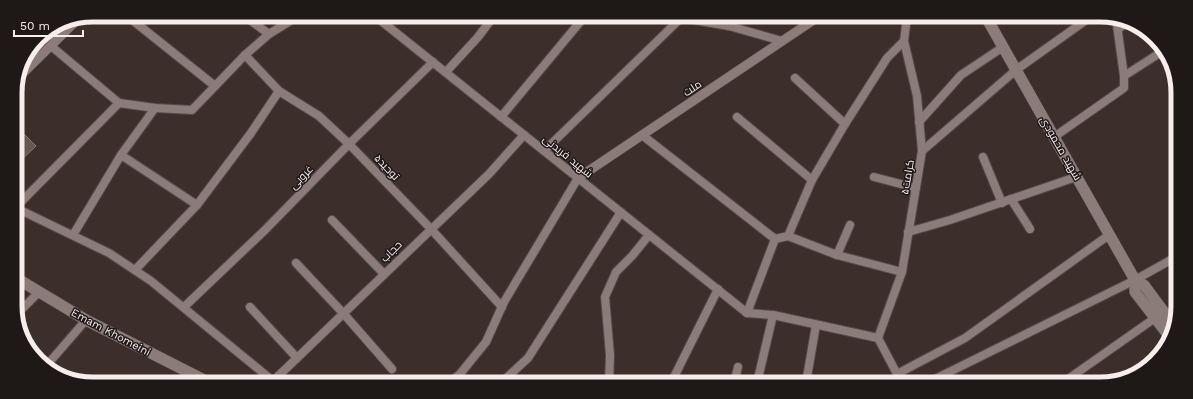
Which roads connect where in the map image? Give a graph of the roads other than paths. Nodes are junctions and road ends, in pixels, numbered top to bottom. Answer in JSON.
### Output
{"nodes":[{"id":1,"x":135,"y":22,"type":"edge"},
{"id":2,"x":253,"y":22,"type":"edge"},
{"id":3,"x":288,"y":22,"type":"edge"},
{"id":4,"x":383,"y":22,"type":"edge"},
{"id":5,"x":489,"y":22,"type":"edge"},
{"id":6,"x":580,"y":22,"type":"edge"},
{"id":7,"x":674,"y":22,"type":"edge"},
{"id":8,"x":707,"y":22,"type":"edge"},
{"id":9,"x":732,"y":22,"type":"edge"},
{"id":10,"x":810,"y":22,"type":"edge"},
{"id":11,"x":906,"y":22,"type":"edge"},
{"id":12,"x":989,"y":22,"type":"edge"},
{"id":13,"x":1082,"y":22,"type":"edge"},
{"id":14,"x":1117,"y":24,"type":"edge"},
{"id":15,"x":72,"y":25,"type":"edge"},
{"id":16,"x":729,"y":26,"type":"junction"},
{"id":17,"x":1123,"y":26,"type":"edge"},
{"id":18,"x":1118,"y":29,"type":"junction"},
{"id":19,"x":61,"y":30,"type":"edge"},
{"id":20,"x":65,"y":32,"type":"junction"},
{"id":21,"x":269,"y":34,"type":"junction"},
{"id":22,"x":782,"y":41,"type":"junction"},
{"id":23,"x":904,"y":41,"type":"junction"},
{"id":24,"x":51,"y":46,"type":"junction"},
{"id":25,"x":1003,"y":47,"type":"junction"},
{"id":26,"x":1158,"y":54,"type":"edge"},
{"id":27,"x":245,"y":55,"type":"junction"},
{"id":28,"x":433,"y":62,"type":"junction"},
{"id":29,"x":1016,"y":70,"type":"junction"},
{"id":30,"x":25,"y":72,"type":"edge"},
{"id":31,"x":446,"y":72,"type":"junction"},
{"id":32,"x":1124,"y":76,"type":"junction"},
{"id":33,"x":795,"y":78,"type":"dead end"},
{"id":34,"x":215,"y":86,"type":"junction"},
{"id":35,"x":279,"y":91,"type":"junction"},
{"id":36,"x":118,"y":103,"type":"junction"},
{"id":37,"x":155,"y":108,"type":"junction"},
{"id":38,"x":502,"y":117,"type":"junction"},
{"id":39,"x":737,"y":117,"type":"dead end"},
{"id":40,"x":919,"y":122,"type":"junction"},
{"id":41,"x":845,"y":124,"type":"junction"},
{"id":42,"x":524,"y":135,"type":"junction"},
{"id":43,"x":642,"y":136,"type":"junction"},
{"id":44,"x":1054,"y":136,"type":"junction"},
{"id":45,"x":349,"y":144,"type":"junction"},
{"id":46,"x":544,"y":151,"type":"junction"},
{"id":47,"x":922,"y":151,"type":"junction"},
{"id":48,"x":121,"y":155,"type":"junction"},
{"id":49,"x":983,"y":157,"type":"dead end"},
{"id":50,"x":874,"y":177,"type":"dead end"},
{"id":51,"x":1076,"y":177,"type":"junction"},
{"id":52,"x":578,"y":178,"type":"junction"},
{"id":53,"x":812,"y":180,"type":"junction"},
{"id":54,"x":916,"y":188,"type":"junction"},
{"id":55,"x":1011,"y":199,"type":"junction"},
{"id":56,"x":22,"y":201,"type":"edge"},
{"id":57,"x":1002,"y":202,"type":"junction"},
{"id":58,"x":197,"y":205,"type":"junction"},
{"id":59,"x":22,"y":210,"type":"edge"},
{"id":60,"x":621,"y":212,"type":"junction"},
{"id":61,"x":332,"y":220,"type":"dead end"},
{"id":62,"x":850,"y":225,"type":"dead end"},
{"id":63,"x":431,"y":229,"type":"junction"},
{"id":64,"x":1030,"y":229,"type":"dead end"},
{"id":65,"x":908,"y":232,"type":"junction"},
{"id":66,"x":73,"y":235,"type":"junction"},
{"id":67,"x":649,"y":235,"type":"junction"},
{"id":68,"x":1109,"y":235,"type":"junction"},
{"id":69,"x":788,"y":236,"type":"junction"},
{"id":70,"x":775,"y":240,"type":"junction"},
{"id":71,"x":837,"y":255,"type":"junction"},
{"id":72,"x":1171,"y":260,"type":"edge"},
{"id":73,"x":296,"y":263,"type":"dead end"},
{"id":74,"x":135,"y":270,"type":"junction"},
{"id":75,"x":902,"y":272,"type":"junction"},
{"id":76,"x":384,"y":274,"type":"junction"},
{"id":77,"x":1135,"y":280,"type":"junction"},
{"id":78,"x":22,"y":282,"type":"edge"},
{"id":79,"x":718,"y":290,"type":"junction"},
{"id":80,"x":39,"y":292,"type":"junction"},
{"id":81,"x":250,"y":306,"type":"dead end"},
{"id":82,"x":184,"y":307,"type":"junction"},
{"id":83,"x":502,"y":307,"type":"junction"},
{"id":84,"x":22,"y":309,"type":"edge"},
{"id":85,"x":343,"y":313,"type":"junction"},
{"id":86,"x":747,"y":313,"type":"junction"},
{"id":87,"x":773,"y":315,"type":"junction"},
{"id":88,"x":1155,"y":318,"type":"junction"},
{"id":89,"x":86,"y":320,"type":"junction"},
{"id":90,"x":1169,"y":320,"type":"edge"},
{"id":91,"x":816,"y":325,"type":"junction"},
{"id":92,"x":1166,"y":332,"type":"edge"},
{"id":93,"x":878,"y":338,"type":"junction"},
{"id":94,"x":297,"y":358,"type":"junction"},
{"id":95,"x":50,"y":362,"type":"edge"},
{"id":96,"x":738,"y":367,"type":"dead end"},
{"id":97,"x":392,"y":369,"type":"dead end"},
{"id":98,"x":186,"y":370,"type":"junction"},
{"id":99,"x":897,"y":374,"type":"junction"},
{"id":100,"x":184,"y":377,"type":"edge"},
{"id":101,"x":199,"y":377,"type":"edge"},
{"id":102,"x":268,"y":377,"type":"edge"},
{"id":103,"x":277,"y":377,"type":"edge"},
{"id":104,"x":456,"y":377,"type":"edge"},
{"id":105,"x":507,"y":377,"type":"edge"},
{"id":106,"x":609,"y":377,"type":"edge"},
{"id":107,"x":674,"y":377,"type":"edge"},
{"id":108,"x":736,"y":377,"type":"edge"},
{"id":109,"x":758,"y":377,"type":"edge"},
{"id":110,"x":807,"y":377,"type":"edge"},
{"id":111,"x":898,"y":377,"type":"edge"},
{"id":112,"x":939,"y":377,"type":"edge"},
{"id":113,"x":1071,"y":377,"type":"edge"}],
"edges":[{"from":1,"to":34,"type":"street"},
{"from":2,"to":21,"type":"street"},
{"from":3,"to":21,"type":"street"},
{"from":4,"to":28,"type":"street","name":"شهید فریدنی"},
{"from":5,"to":31,"type":"street"},
{"from":6,"to":38,"type":"street"},
{"from":7,"to":46,"type":"street"},
{"from":8,"to":16,"type":"street"},
{"from":9,"to":16,"type":"street"},
{"from":10,"to":22,"type":"street","name":"ملت"},
{"from":11,"to":23,"type":"street","name":"کرامت۵"},
{"from":12,"to":25,"type":"main road","name":"شهید محمودی"},
{"from":13,"to":29,"type":"street"},
{"from":14,"to":18,"type":"street"},
{"from":15,"to":20,"type":"street"},
{"from":16,"to":22,"type":"street"},
{"from":17,"to":18,"type":"street"},
{"from":18,"to":32,"type":"street"},
{"from":19,"to":20,"type":"street"},
{"from":20,"to":24,"type":"street"},
{"from":21,"to":27,"type":"street"},
{"from":22,"to":43,"type":"street","name":"ملت"},
{"from":23,"to":40,"type":"street","name":"کرامت۵"},
{"from":23,"to":41,"type":"street"},
{"from":24,"to":30,"type":"street"},
{"from":24,"to":36,"type":"street"},
{"from":25,"to":29,"type":"main road","name":"شهید محمودی"},
{"from":25,"to":40,"type":"street"},
{"from":26,"to":32,"type":"street"},
{"from":27,"to":34,"type":"street"},
{"from":27,"to":35,"type":"street","name":"توحید۵"},
{"from":28,"to":31,"type":"street","name":"شهید فریدنی"},
{"from":28,"to":45,"type":"street","name":"غروبی"},
{"from":29,"to":44,"type":"main road","name":"شهید محمودی"},
{"from":29,"to":47,"type":"street"},
{"from":31,"to":38,"type":"street","name":"شهید فریدنی"},
{"from":32,"to":44,"type":"street"},
{"from":33,"to":41,"type":"street"},
{"from":34,"to":37,"type":"street"},
{"from":35,"to":45,"type":"street","name":"توحید۵"},
{"from":35,"to":58,"type":"street"},
{"from":36,"to":37,"type":"street"},
{"from":36,"to":56,"type":"street"},
{"from":37,"to":48,"type":"street"},
{"from":38,"to":42,"type":"street","name":"شهید فریدنی"},
{"from":39,"to":53,"type":"street"},
{"from":40,"to":47,"type":"street","name":"کرامت۵"},
{"from":41,"to":53,"type":"street"},
{"from":42,"to":46,"type":"street","name":"شهید فریدنی"},
{"from":42,"to":63,"type":"street","name":"حجاب"},
{"from":43,"to":52,"type":"street","name":"ملت"},
{"from":43,"to":70,"type":"street"},
{"from":44,"to":51,"type":"main road","name":"شهید محمودی"},
{"from":45,"to":63,"type":"street","name":"توحید۵"},
{"from":45,"to":82,"type":"street","name":"غروبی"},
{"from":46,"to":52,"type":"street","name":"شهید فریدنی"},
{"from":47,"to":54,"type":"street","name":"کرامت۵"},
{"from":48,"to":58,"type":"street"},
{"from":48,"to":66,"type":"street"},
{"from":49,"to":57,"type":"street"},
{"from":50,"to":54,"type":"street"},
{"from":51,"to":55,"type":"street"},
{"from":51,"to":68,"type":"main road","name":"شهید محمودی"},
{"from":52,"to":60,"type":"street","name":"شهید فریدنی"},
{"from":52,"to":83,"type":"street"},
{"from":53,"to":69,"type":"street"},
{"from":54,"to":65,"type":"street","name":"کرامت۵"},
{"from":55,"to":57,"type":"street"},
{"from":55,"to":64,"type":"street"},
{"from":57,"to":65,"type":"street"},
{"from":58,"to":74,"type":"street"},
{"from":59,"to":66,"type":"street"},
{"from":60,"to":67,"type":"street","name":"شهید فریدنی"},
{"from":60,"to":105,"type":"street"},
{"from":61,"to":76,"type":"street"},
{"from":62,"to":71,"type":"street"},
{"from":63,"to":76,"type":"street","name":"حجاب"},
{"from":63,"to":83,"type":"street","name":"توحید۵"},
{"from":65,"to":75,"type":"street","name":"کرامت۵"},
{"from":66,"to":74,"type":"street"},
{"from":67,"to":79,"type":"street","name":"شهید فریدنی"},
{"from":67,"to":106,"type":"street"},
{"from":68,"to":77,"type":"main road","name":"شهید محمودی"},
{"from":68,"to":99,"type":"street"},
{"from":69,"to":70,"type":"street"},
{"from":69,"to":71,"type":"street"},
{"from":70,"to":86,"type":"street"},
{"from":71,"to":75,"type":"street"},
{"from":72,"to":77,"type":"street"},
{"from":73,"to":85,"type":"street"},
{"from":74,"to":82,"type":"street"},
{"from":75,"to":93,"type":"street","name":"کرامت۵"},
{"from":76,"to":85,"type":"street","name":"حجاب"},
{"from":77,"to":88,"type":"main road","name":"شهید محمودی"},
{"from":77,"to":90,"type":"main road","name":"شهید محمودی"},
{"from":77,"to":112,"type":"street"},
{"from":78,"to":80,"type":"main road","name":"Emam Khomeini"},
{"from":79,"to":86,"type":"street","name":"شهید فریدنی"},
{"from":79,"to":107,"type":"street"},
{"from":80,"to":84,"type":"street"},
{"from":80,"to":89,"type":"main road","name":"Emam Khomeini"},
{"from":81,"to":94,"type":"street"},
{"from":82,"to":102,"type":"street"},
{"from":83,"to":104,"type":"street"},
{"from":85,"to":94,"type":"street","name":"حجاب"},
{"from":85,"to":97,"type":"street"},
{"from":86,"to":87,"type":"street"},
{"from":87,"to":91,"type":"street"},
{"from":87,"to":109,"type":"street"},
{"from":88,"to":92,"type":"main road","name":"شهید محمودی"},
{"from":88,"to":113,"type":"street"},
{"from":89,"to":95,"type":"street"},
{"from":89,"to":98,"type":"main road","name":"Emam Khomeini"},
{"from":91,"to":93,"type":"street"},
{"from":91,"to":110,"type":"street"},
{"from":93,"to":99,"type":"street"},
{"from":94,"to":103,"type":"street","name":"حجاب"},
{"from":96,"to":108,"type":"street"},
{"from":98,"to":100,"type":"street"},
{"from":98,"to":101,"type":"main road","name":"Emam Khomeini"},
{"from":99,"to":111,"type":"street"}]}
